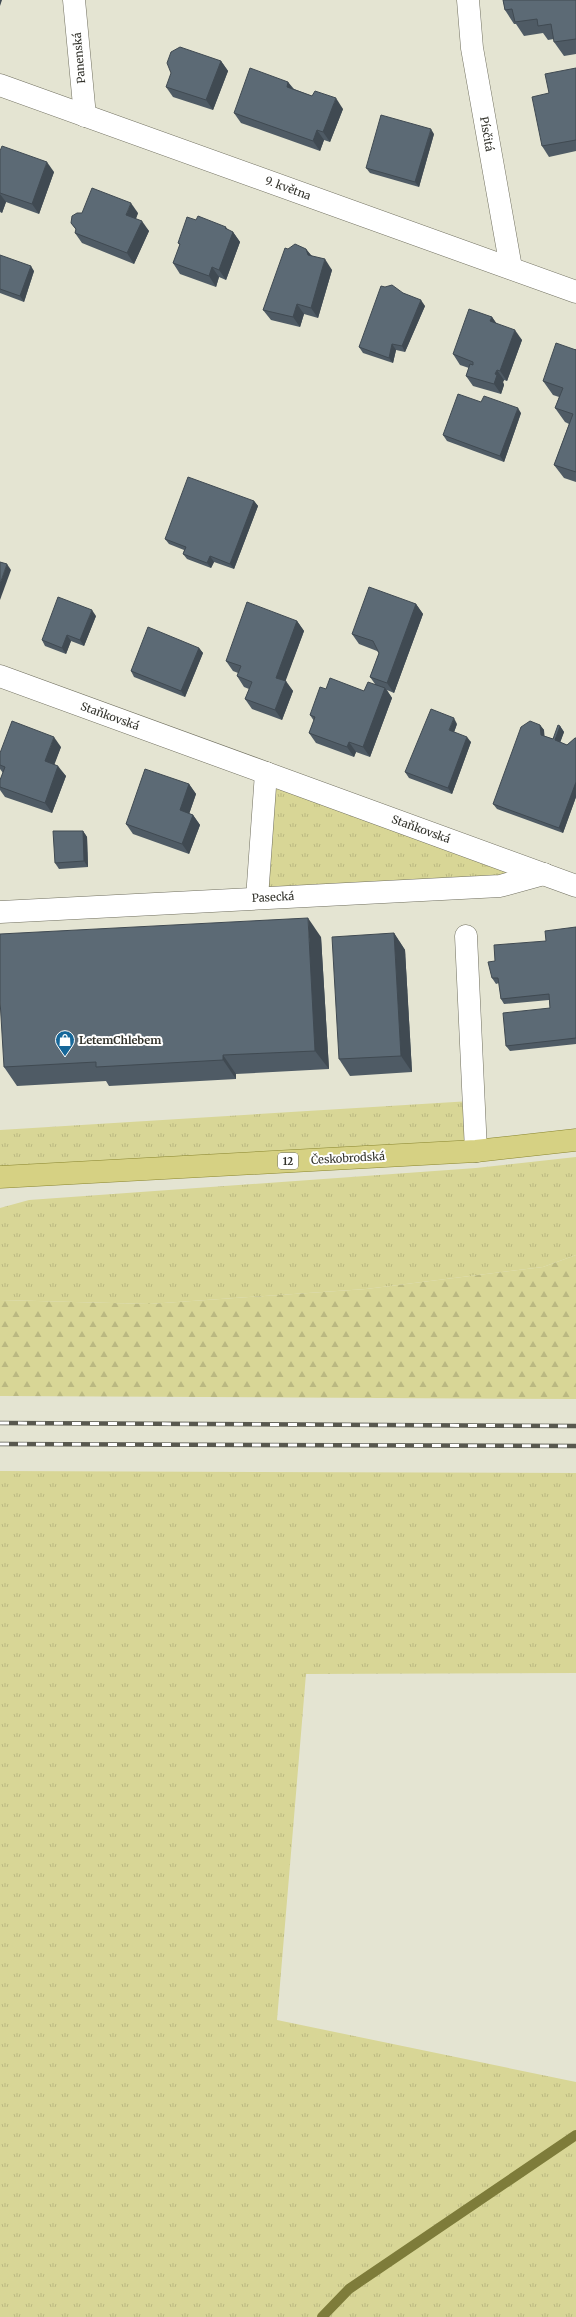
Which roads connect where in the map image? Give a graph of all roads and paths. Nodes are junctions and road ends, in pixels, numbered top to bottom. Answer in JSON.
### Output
{"nodes":[{"id":1,"x":74,"y":0,"type":"edge"},
{"id":2,"x":468,"y":0,"type":"edge"},
{"id":3,"x":0,"y":85,"type":"edge"},
{"id":4,"x":85,"y":116,"type":"junction"},
{"id":5,"x":511,"y":268,"type":"junction"},
{"id":6,"x":576,"y":292,"type":"edge"},
{"id":7,"x":0,"y":676,"type":"edge"},
{"id":8,"x":266,"y":773,"type":"junction"},
{"id":9,"x":544,"y":874,"type":"junction"},
{"id":10,"x":576,"y":886,"type":"edge"},
{"id":11,"x":257,"y":898,"type":"junction"},
{"id":12,"x":0,"y":912,"type":"edge"},
{"id":13,"x":466,"y":936,"type":"dead end"},
{"id":14,"x":576,"y":1140,"type":"edge"},
{"id":15,"x":476,"y":1151,"type":"junction"},
{"id":16,"x":0,"y":1177,"type":"edge"}],
"edges":[{"from":1,"to":4,"type":"street","name":"Panenská"},
{"from":2,"to":5,"type":"street","name":"Písčitá"},
{"from":3,"to":4,"type":"street","name":"9. května"},
{"from":4,"to":5,"type":"street","name":"9. května"},
{"from":5,"to":6,"type":"street","name":"9. května"},
{"from":7,"to":8,"type":"street","name":"Staňkovská"},
{"from":8,"to":9,"type":"street","name":"Staňkovská"},
{"from":8,"to":11,"type":"street"},
{"from":9,"to":10,"type":"street","name":"Staňkovská"},
{"from":9,"to":11,"type":"street","name":"Pasecká"},
{"from":11,"to":12,"type":"street","name":"Pasecká"},
{"from":13,"to":15,"type":"street"},
{"from":14,"to":15,"type":"main road","name":"Českobrodská","number":"12"},
{"from":15,"to":16,"type":"main road","name":"Českobrodská","number":"12"}]}
